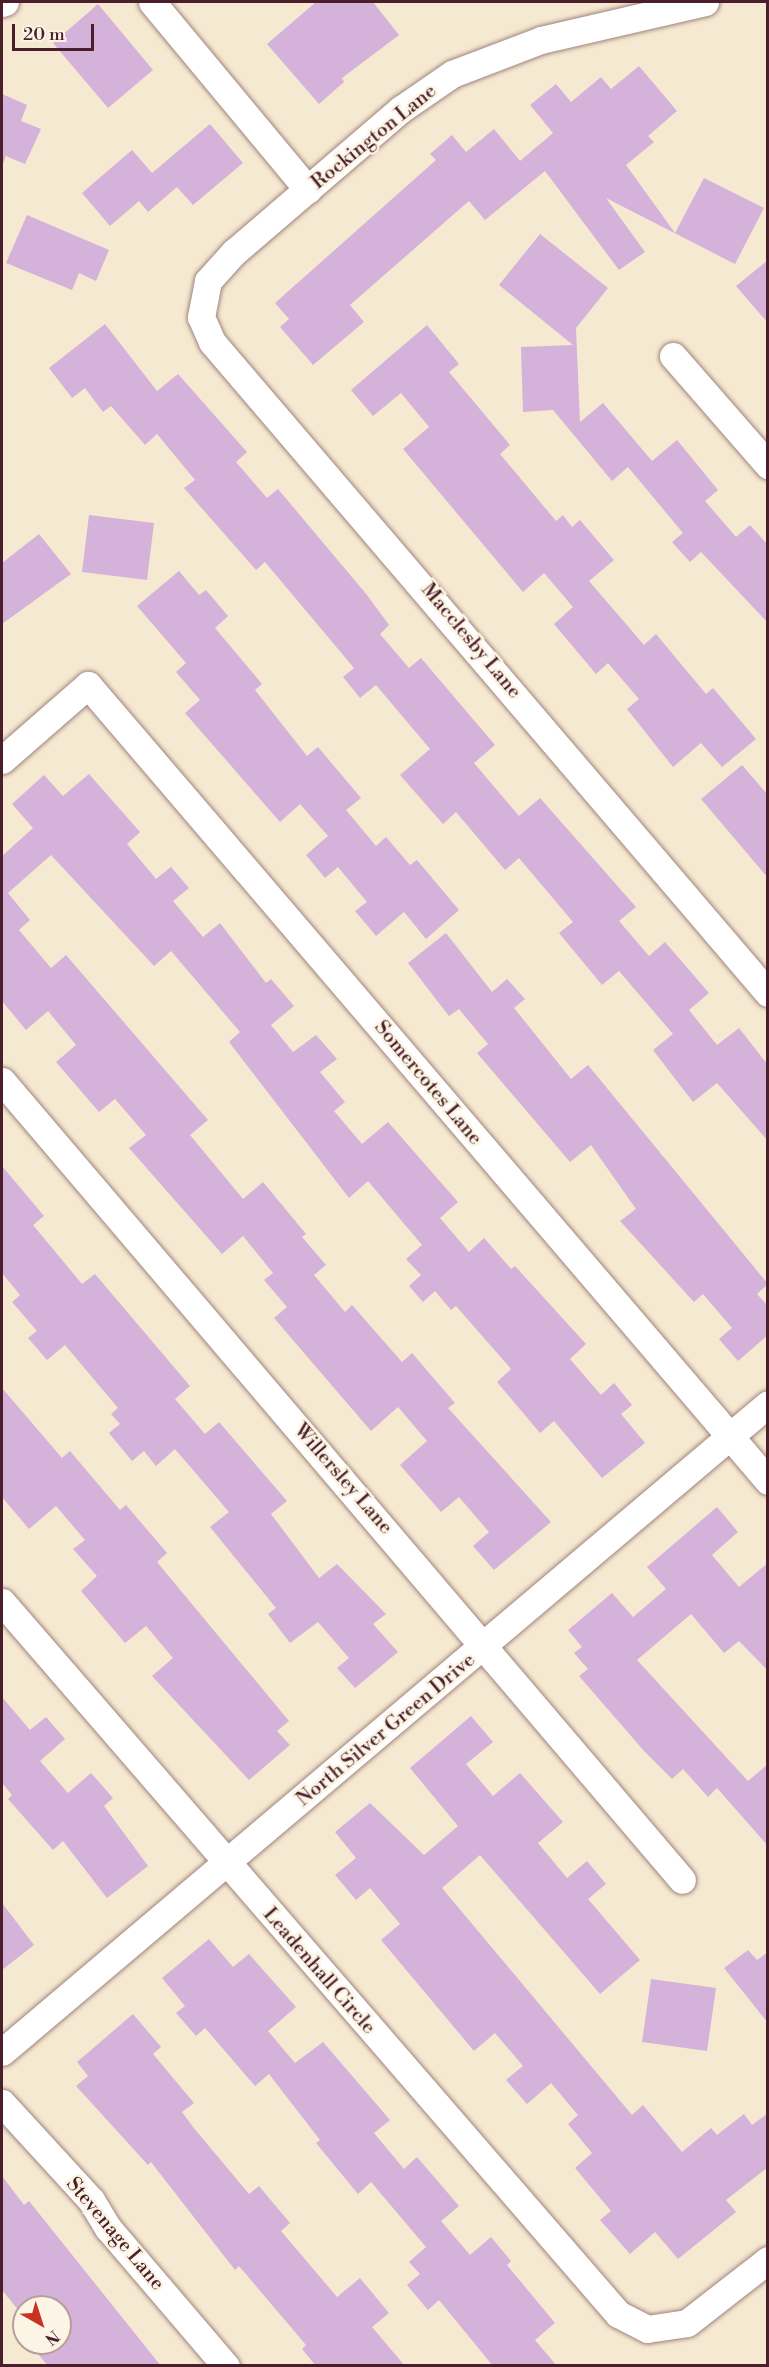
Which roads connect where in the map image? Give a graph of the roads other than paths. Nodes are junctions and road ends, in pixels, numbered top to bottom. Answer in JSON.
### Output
{"nodes":[{"id":1,"x":152,"y":2,"type":"edge"},
{"id":2,"x":705,"y":2,"type":"edge"},
{"id":3,"x":309,"y":190,"type":"junction"},
{"id":4,"x":208,"y":281,"type":"joint"},
{"id":5,"x":673,"y":356,"type":"dead end"},
{"id":6,"x":768,"y":465,"type":"edge"},
{"id":7,"x":2,"y":760,"type":"edge"},
{"id":8,"x":768,"y":993,"type":"edge"},
{"id":9,"x":2,"y":1081,"type":"edge"},
{"id":10,"x":768,"y":1404,"type":"edge"},
{"id":11,"x":729,"y":1437,"type":"junction"},
{"id":12,"x":768,"y":1481,"type":"edge"},
{"id":13,"x":2,"y":1602,"type":"edge"},
{"id":14,"x":486,"y":1646,"type":"junction"},
{"id":15,"x":228,"y":1864,"type":"junction"},
{"id":16,"x":682,"y":1880,"type":"dead end"},
{"id":17,"x":2,"y":2052,"type":"edge"},
{"id":18,"x":2,"y":2103,"type":"edge"},
{"id":19,"x":768,"y":2260,"type":"edge"},
{"id":20,"x":226,"y":2366,"type":"edge"}],
"edges":[{"from":1,"to":3,"type":"street"},
{"from":2,"to":3,"type":"street","name":"Rockington Lane"},
{"from":3,"to":4,"type":"street","name":"Rockington Lane"},
{"from":4,"to":8,"type":"street","name":"Macclesby Lane"},
{"from":5,"to":6,"type":"street"},
{"from":7,"to":11,"type":"street","name":"Somercotes Lane"},
{"from":9,"to":14,"type":"street","name":"Willersley Lane"},
{"from":10,"to":11,"type":"street","name":"North Silver Green Drive"},
{"from":11,"to":12,"type":"street","name":"Somercotes Lane"},
{"from":11,"to":14,"type":"street","name":"North Silver Green Drive"},
{"from":13,"to":15,"type":"street","name":"Leadenhall Circle"},
{"from":14,"to":15,"type":"street","name":"North Silver Green Drive"},
{"from":14,"to":16,"type":"street","name":"Willersley Lane"},
{"from":15,"to":17,"type":"street","name":"North Silver Green Drive"},
{"from":15,"to":19,"type":"street","name":"Leadenhall Circle"},
{"from":18,"to":20,"type":"street","name":"Stevenage Lane"}]}
